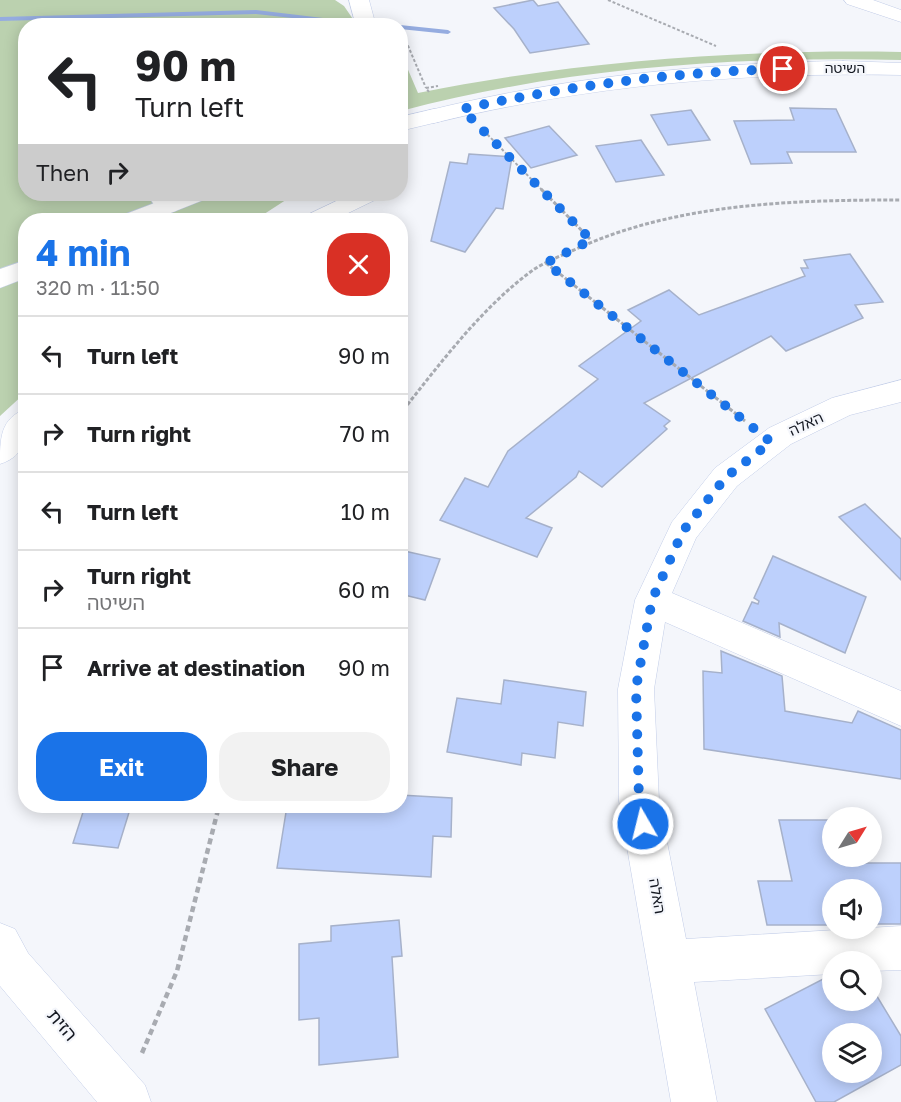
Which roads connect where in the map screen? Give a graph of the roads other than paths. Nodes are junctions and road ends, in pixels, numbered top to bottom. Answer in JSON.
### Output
{"nodes":[{"id":1,"x":359,"y":0,"type":"edge"},
{"id":2,"x":854,"y":0,"type":"edge"},
{"id":3,"x":901,"y":16,"type":"edge"},
{"id":4,"x":366,"y":18,"type":"edge"},
{"id":5,"x":901,"y":69,"type":"edge"},
{"id":6,"x":408,"y":122,"type":"edge"},
{"id":7,"x":161,"y":201,"type":"edge"},
{"id":8,"x":355,"y":201,"type":"edge"},
{"id":9,"x":143,"y":213,"type":"edge"},
{"id":10,"x":330,"y":213,"type":"edge"},
{"id":11,"x":18,"y":271,"type":"edge"},
{"id":12,"x":0,"y":279,"type":"edge"},
{"id":13,"x":901,"y":391,"type":"edge"},
{"id":14,"x":18,"y":430,"type":"edge"},
{"id":15,"x":0,"y":452,"type":"edge"},
{"id":16,"x":652,"y":600,"type":"junction"},
{"id":17,"x":901,"y":709,"type":"edge"},
{"id":18,"x":0,"y":944,"type":"edge"},
{"id":19,"x":901,"y":948,"type":"edge"},
{"id":20,"x":669,"y":962,"type":"junction"},
{"id":21,"x":126,"y":1099,"type":"edge"},
{"id":22,"x":694,"y":1102,"type":"edge"}],
"edges":[{"from":1,"to":4,"type":"street"},
{"from":2,"to":3,"type":"street"},
{"from":5,"to":6,"type":"street","name":"השיטה"},
{"from":7,"to":9,"type":"street"},
{"from":8,"to":10,"type":"street"},
{"from":11,"to":12,"type":"street"},
{"from":13,"to":16,"type":"street","name":"האלה"},
{"from":14,"to":15,"type":"street"},
{"from":16,"to":17,"type":"street"},
{"from":16,"to":20,"type":"street","name":"האלה"},
{"from":18,"to":21,"type":"street","name":"הזית"},
{"from":19,"to":20,"type":"street"},
{"from":20,"to":22,"type":"street","name":"האלה"}]}
